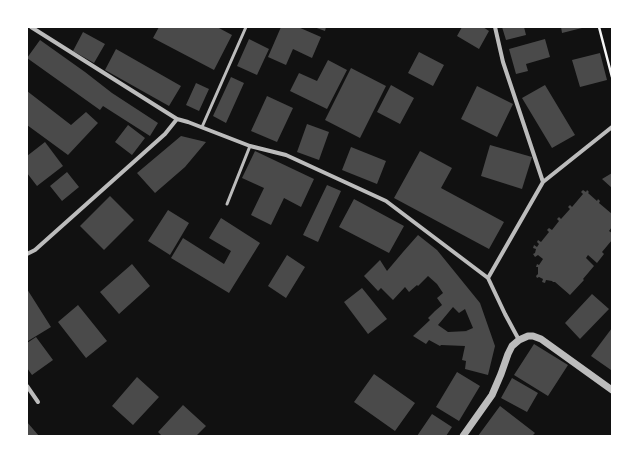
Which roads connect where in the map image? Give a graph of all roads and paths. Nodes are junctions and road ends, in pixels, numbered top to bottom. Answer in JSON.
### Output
{"nodes":[{"id":1,"x":31,"y":27,"type":"edge"},
{"id":2,"x":246,"y":27,"type":"edge"},
{"id":3,"x":495,"y":27,"type":"edge"},
{"id":4,"x":599,"y":27,"type":"edge"},
{"id":5,"x":612,"y":77,"type":"edge"},
{"id":6,"x":177,"y":119,"type":"junction"},
{"id":7,"x":202,"y":127,"type":"junction"},
{"id":8,"x":612,"y":127,"type":"edge"},
{"id":9,"x":250,"y":146,"type":"junction"},
{"id":10,"x":543,"y":182,"type":"junction"},
{"id":11,"x":227,"y":204,"type":"dead end"},
{"id":12,"x":27,"y":254,"type":"edge"},
{"id":13,"x":488,"y":278,"type":"junction"},
{"id":14,"x":519,"y":340,"type":"junction"},
{"id":15,"x":27,"y":386,"type":"edge"},
{"id":16,"x":612,"y":390,"type":"edge"},
{"id":17,"x":38,"y":402,"type":"dead end"},
{"id":18,"x":463,"y":436,"type":"edge"}],
"edges":[{"from":1,"to":6,"type":"street"},
{"from":2,"to":7,"type":"lane"},
{"from":3,"to":10,"type":"street"},
{"from":4,"to":5,"type":"path"},
{"from":6,"to":7,"type":"street"},
{"from":6,"to":12,"type":"street"},
{"from":7,"to":9,"type":"street"},
{"from":8,"to":10,"type":"street"},
{"from":9,"to":11,"type":"lane"},
{"from":9,"to":13,"type":"street"},
{"from":10,"to":13,"type":"street"},
{"from":13,"to":14,"type":"street"},
{"from":14,"to":16,"type":"street"},
{"from":14,"to":18,"type":"street"},
{"from":15,"to":17,"type":"street"}]}
